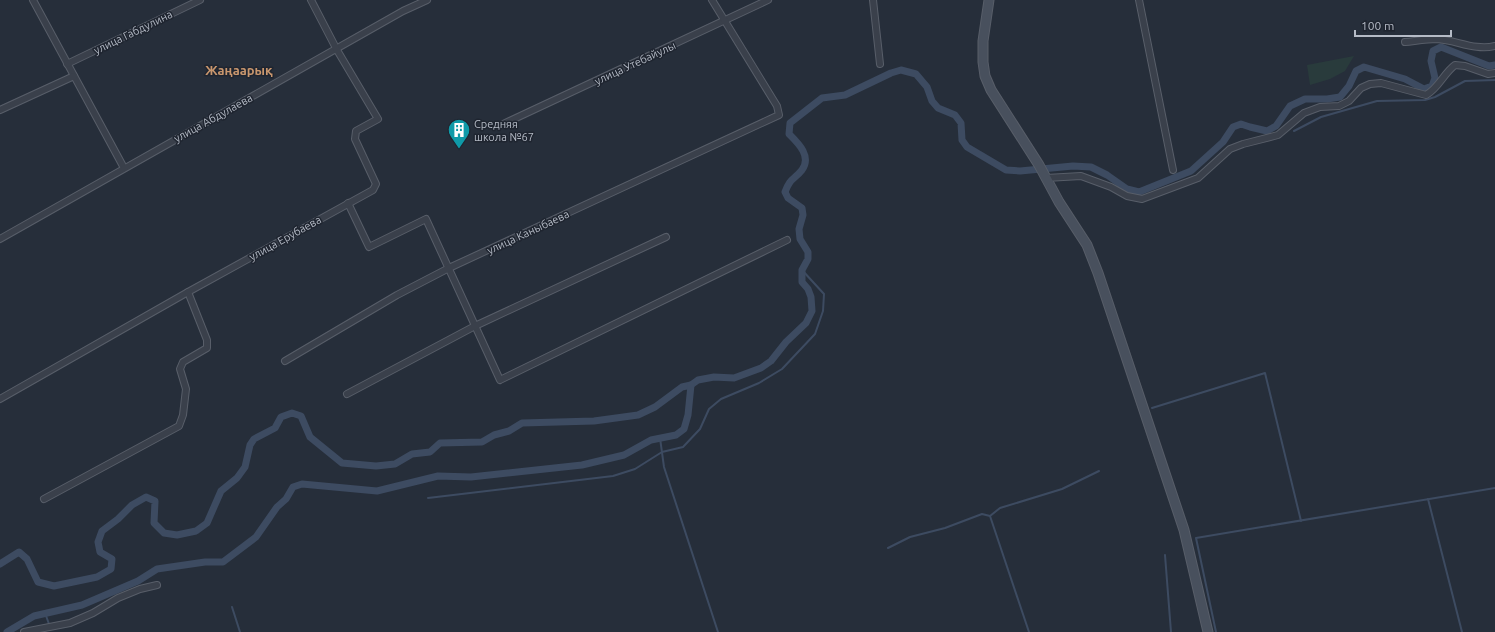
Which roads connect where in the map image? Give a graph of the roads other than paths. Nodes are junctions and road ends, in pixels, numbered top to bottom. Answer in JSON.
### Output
{"nodes":[{"id":1,"x":33,"y":0,"type":"edge"},
{"id":2,"x":200,"y":0,"type":"edge"},
{"id":3,"x":311,"y":0,"type":"edge"},
{"id":4,"x":426,"y":0,"type":"edge"},
{"id":5,"x":712,"y":0,"type":"edge"},
{"id":6,"x":768,"y":0,"type":"edge"},
{"id":7,"x":873,"y":0,"type":"edge"},
{"id":8,"x":989,"y":0,"type":"edge"},
{"id":9,"x":1139,"y":0,"type":"edge"},
{"id":10,"x":725,"y":21,"type":"junction"},
{"id":11,"x":1406,"y":42,"type":"dead end"},
{"id":12,"x":1495,"y":46,"type":"edge"},
{"id":13,"x":337,"y":50,"type":"junction"},
{"id":14,"x":67,"y":64,"type":"junction"},
{"id":15,"x":880,"y":64,"type":"dead end"},
{"id":16,"x":1495,"y":73,"type":"edge"},
{"id":17,"x":74,"y":76,"type":"junction"},
{"id":18,"x":0,"y":110,"type":"edge"},
{"id":19,"x":501,"y":125,"type":"dead end"},
{"id":20,"x":124,"y":168,"type":"junction"},
{"id":21,"x":1173,"y":170,"type":"dead end"},
{"id":22,"x":1042,"y":172,"type":"junction"},
{"id":23,"x":348,"y":203,"type":"junction"},
{"id":24,"x":666,"y":237,"type":"dead end"},
{"id":25,"x":0,"y":239,"type":"edge"},
{"id":26,"x":787,"y":240,"type":"dead end"},
{"id":27,"x":449,"y":268,"type":"junction"},
{"id":28,"x":188,"y":292,"type":"junction"},
{"id":29,"x":475,"y":326,"type":"junction"},
{"id":30,"x":284,"y":361,"type":"dead end"},
{"id":31,"x":347,"y":394,"type":"dead end"},
{"id":32,"x":0,"y":399,"type":"edge"},
{"id":33,"x":44,"y":499,"type":"dead end"},
{"id":34,"x":157,"y":585,"type":"dead end"},
{"id":35,"x":24,"y":632,"type":"edge"},
{"id":36,"x":1208,"y":632,"type":"edge"}],
"edges":[{"from":1,"to":14,"type":"street"},
{"from":2,"to":14,"type":"street","name":"улица Габдулина"},
{"from":3,"to":13,"type":"street","name":"улица Ерубаева"},
{"from":4,"to":13,"type":"street","name":"улица Абдулаева"},
{"from":5,"to":10,"type":"street"},
{"from":6,"to":10,"type":"street","name":"улица Утебайулы"},
{"from":7,"to":15,"type":"street"},
{"from":8,"to":22,"type":"main road"},
{"from":9,"to":21,"type":"street"},
{"from":10,"to":19,"type":"street","name":"улица Утебайулы"},
{"from":10,"to":27,"type":"street","name":"улица Каныбаева"},
{"from":11,"to":12,"type":"street"},
{"from":13,"to":20,"type":"street","name":"улица Абдулаева"},
{"from":13,"to":23,"type":"street","name":"улица Ерубаева"},
{"from":14,"to":17,"type":"street"},
{"from":16,"to":22,"type":"street"},
{"from":17,"to":18,"type":"street"},
{"from":17,"to":20,"type":"street"},
{"from":20,"to":25,"type":"street","name":"улица Абдулаева"},
{"from":22,"to":36,"type":"main road"},
{"from":23,"to":27,"type":"street"},
{"from":23,"to":28,"type":"street","name":"улица Ерубаева"},
{"from":24,"to":29,"type":"street"},
{"from":26,"to":29,"type":"street"},
{"from":27,"to":29,"type":"street"},
{"from":27,"to":30,"type":"street","name":"улица Каныбаева"},
{"from":28,"to":32,"type":"street","name":"улица Ерубаева"},
{"from":28,"to":33,"type":"street"},
{"from":29,"to":31,"type":"street"},
{"from":34,"to":35,"type":"street"}]}
